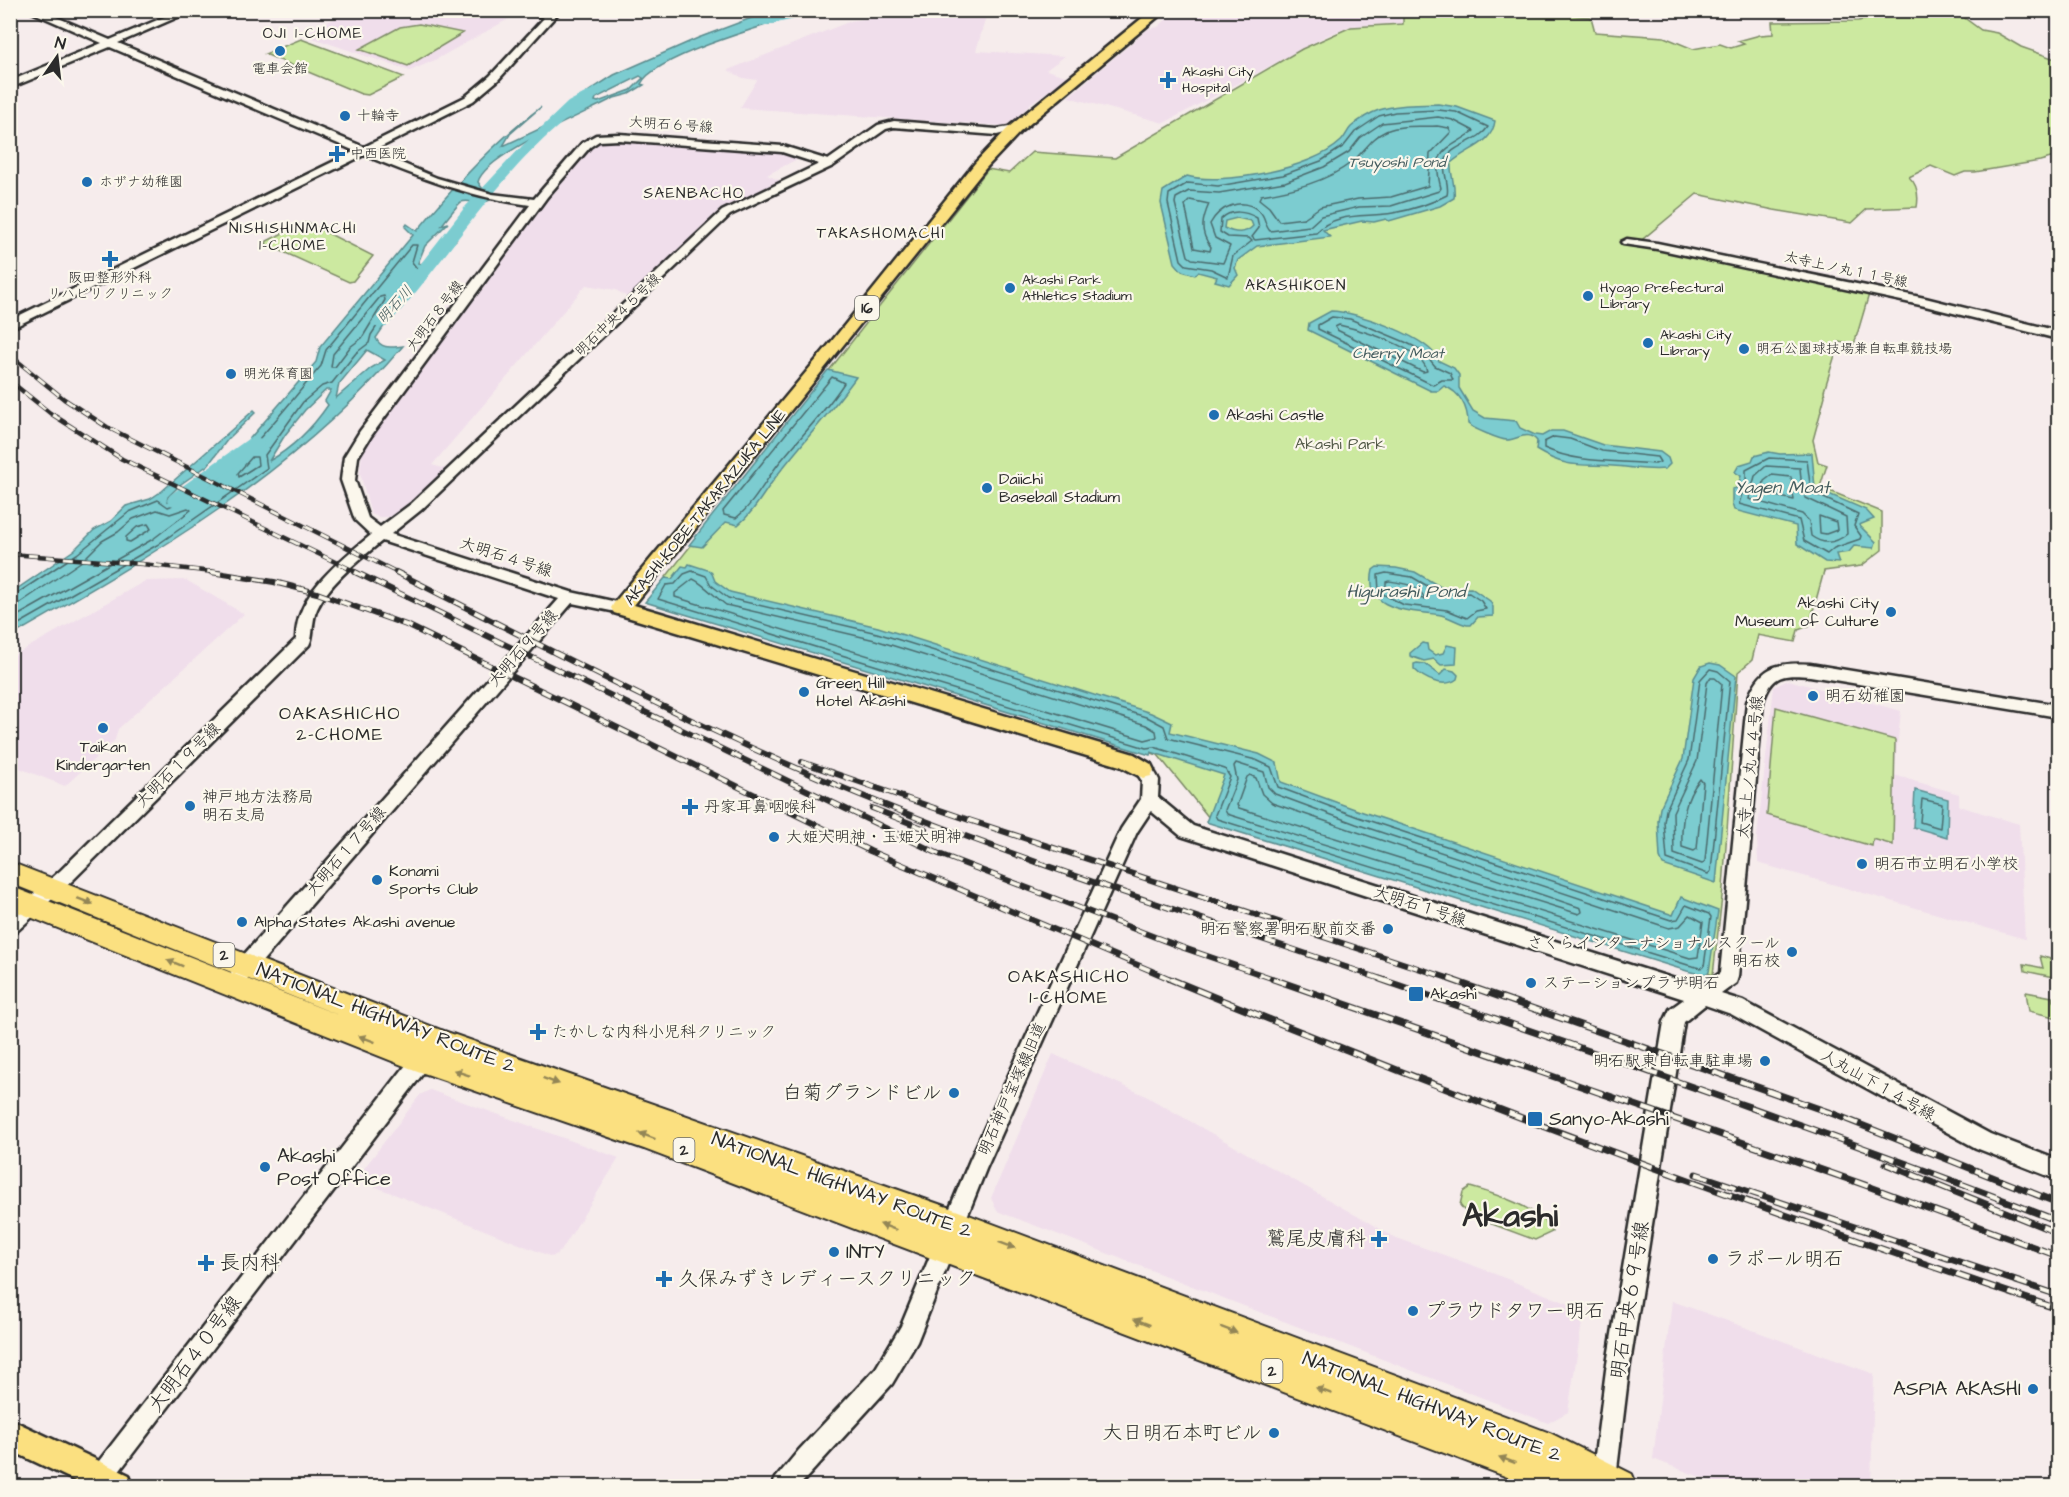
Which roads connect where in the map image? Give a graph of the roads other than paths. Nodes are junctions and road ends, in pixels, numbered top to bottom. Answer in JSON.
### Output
{"nodes":[{"id":1,"x":31,"y":10,"type":"edge"},
{"id":2,"x":190,"y":10,"type":"edge"},
{"id":3,"x":526,"y":10,"type":"edge"},
{"id":4,"x":1160,"y":10,"type":"edge"},
{"id":5,"x":554,"y":14,"type":"edge"},
{"id":6,"x":111,"y":44,"type":"junction"},
{"id":7,"x":10,"y":85,"type":"edge"},
{"id":8,"x":1015,"y":129,"type":"junction"},
{"id":9,"x":363,"y":152,"type":"junction"},
{"id":10,"x":829,"y":164,"type":"junction"},
{"id":11,"x":533,"y":203,"type":"junction"},
{"id":12,"x":1627,"y":242,"type":"dead end"},
{"id":13,"x":10,"y":325,"type":"edge"},
{"id":14,"x":2058,"y":335,"type":"edge"},
{"id":15,"x":380,"y":535,"type":"junction"},
{"id":16,"x":569,"y":597,"type":"junction"},
{"id":17,"x":621,"y":608,"type":"junction"},
{"id":18,"x":304,"y":641,"type":"joint"},
{"id":19,"x":2058,"y":711,"type":"edge"},
{"id":20,"x":445,"y":738,"type":"joint"},
{"id":21,"x":1143,"y":771,"type":"joint"},
{"id":22,"x":1149,"y":800,"type":"junction"},
{"id":23,"x":10,"y":872,"type":"edge"},
{"id":24,"x":52,"y":888,"type":"junction"},
{"id":25,"x":21,"y":902,"type":"edge"},
{"id":26,"x":10,"y":927,"type":"edge"},
{"id":27,"x":248,"y":965,"type":"junction"},
{"id":28,"x":229,"y":985,"type":"junction"},
{"id":29,"x":1700,"y":997,"type":"junction"},
{"id":30,"x":429,"y":1050,"type":"junction"},
{"id":31,"x":2058,"y":1170,"type":"edge"},
{"id":32,"x":948,"y":1236,"type":"junction"},
{"id":33,"x":10,"y":1434,"type":"edge"},
{"id":34,"x":104,"y":1484,"type":"edge"},
{"id":35,"x":1609,"y":1484,"type":"edge"},
{"id":36,"x":784,"y":1486,"type":"edge"}],
"edges":[{"from":1,"to":6,"type":"street"},
{"from":2,"to":6,"type":"street"},
{"from":3,"to":5,"type":"street"},
{"from":4,"to":8,"type":"main road","name":"AKASHI-KOBE-TAKARAZUKA LINE","number":"16"},
{"from":5,"to":9,"type":"street"},
{"from":6,"to":7,"type":"street"},
{"from":6,"to":9,"type":"street"},
{"from":8,"to":10,"type":"street","name":"明石中央４５号線"},
{"from":8,"to":17,"type":"main road","name":"AKASHI-KOBE-TAKARAZUKA LINE","number":"16"},
{"from":9,"to":11,"type":"street"},
{"from":9,"to":13,"type":"street"},
{"from":10,"to":11,"type":"street","name":"大明石６号線"},
{"from":10,"to":15,"type":"street","name":"明石中央４５号線"},
{"from":11,"to":15,"type":"street","name":"大明石８号線"},
{"from":12,"to":14,"type":"street","name":"太寺上ノ丸１１号線"},
{"from":15,"to":16,"type":"street","name":"大明石４号線"},
{"from":15,"to":18,"type":"street","name":"明石中央４５号線"},
{"from":16,"to":17,"type":"street","name":"大明石４号線"},
{"from":16,"to":20,"type":"street","name":"大明石９号線"},
{"from":17,"to":21,"type":"main road","name":"AKASHI-KOBE-TAKARAZUKA LINE"},
{"from":18,"to":24,"type":"street","name":"大明石１９号線"},
{"from":19,"to":29,"type":"street","name":"太寺上ノ丸４４号線"},
{"from":20,"to":27,"type":"street","name":"大明石１７号線"},
{"from":21,"to":22,"type":"street"},
{"from":22,"to":29,"type":"street","name":"大明石１号線"},
{"from":22,"to":32,"type":"street","name":"明石神戸宝塚線旧道"},
{"from":23,"to":24,"type":"highway","name":"NATIONAL HIGHWAY ROUTE 2","number":"2"},
{"from":24,"to":25,"type":"street","name":"大明石１９号線"},
{"from":24,"to":27,"type":"highway","name":"NATIONAL HIGHWAY ROUTE 2","number":"2","one_way":true},
{"from":25,"to":26,"type":"street","name":"大明石１９号線"},
{"from":28,"to":25,"type":"highway","name":"NATIONAL HIGHWAY ROUTE 2","number":"2","one_way":true},
{"from":27,"to":28,"type":"street","name":"大明石１７号線"},
{"from":27,"to":30,"type":"highway","name":"NATIONAL HIGHWAY ROUTE 2","number":"2"},
{"from":30,"to":28,"type":"highway","name":"NATIONAL HIGHWAY ROUTE 2","number":"2","one_way":true},
{"from":29,"to":31,"type":"street","name":"人丸山下１４号線"},
{"from":29,"to":35,"type":"street","name":"明石中央６９号線"},
{"from":30,"to":32,"type":"highway","name":"NATIONAL HIGHWAY ROUTE 2","number":"2"},
{"from":30,"to":34,"type":"street","name":"大明石４０号線"},
{"from":32,"to":35,"type":"highway","name":"NATIONAL HIGHWAY ROUTE 2","number":"2"},
{"from":32,"to":36,"type":"street","name":"明石神戸宝塚線旧道"},
{"from":33,"to":34,"type":"main road"}]}
